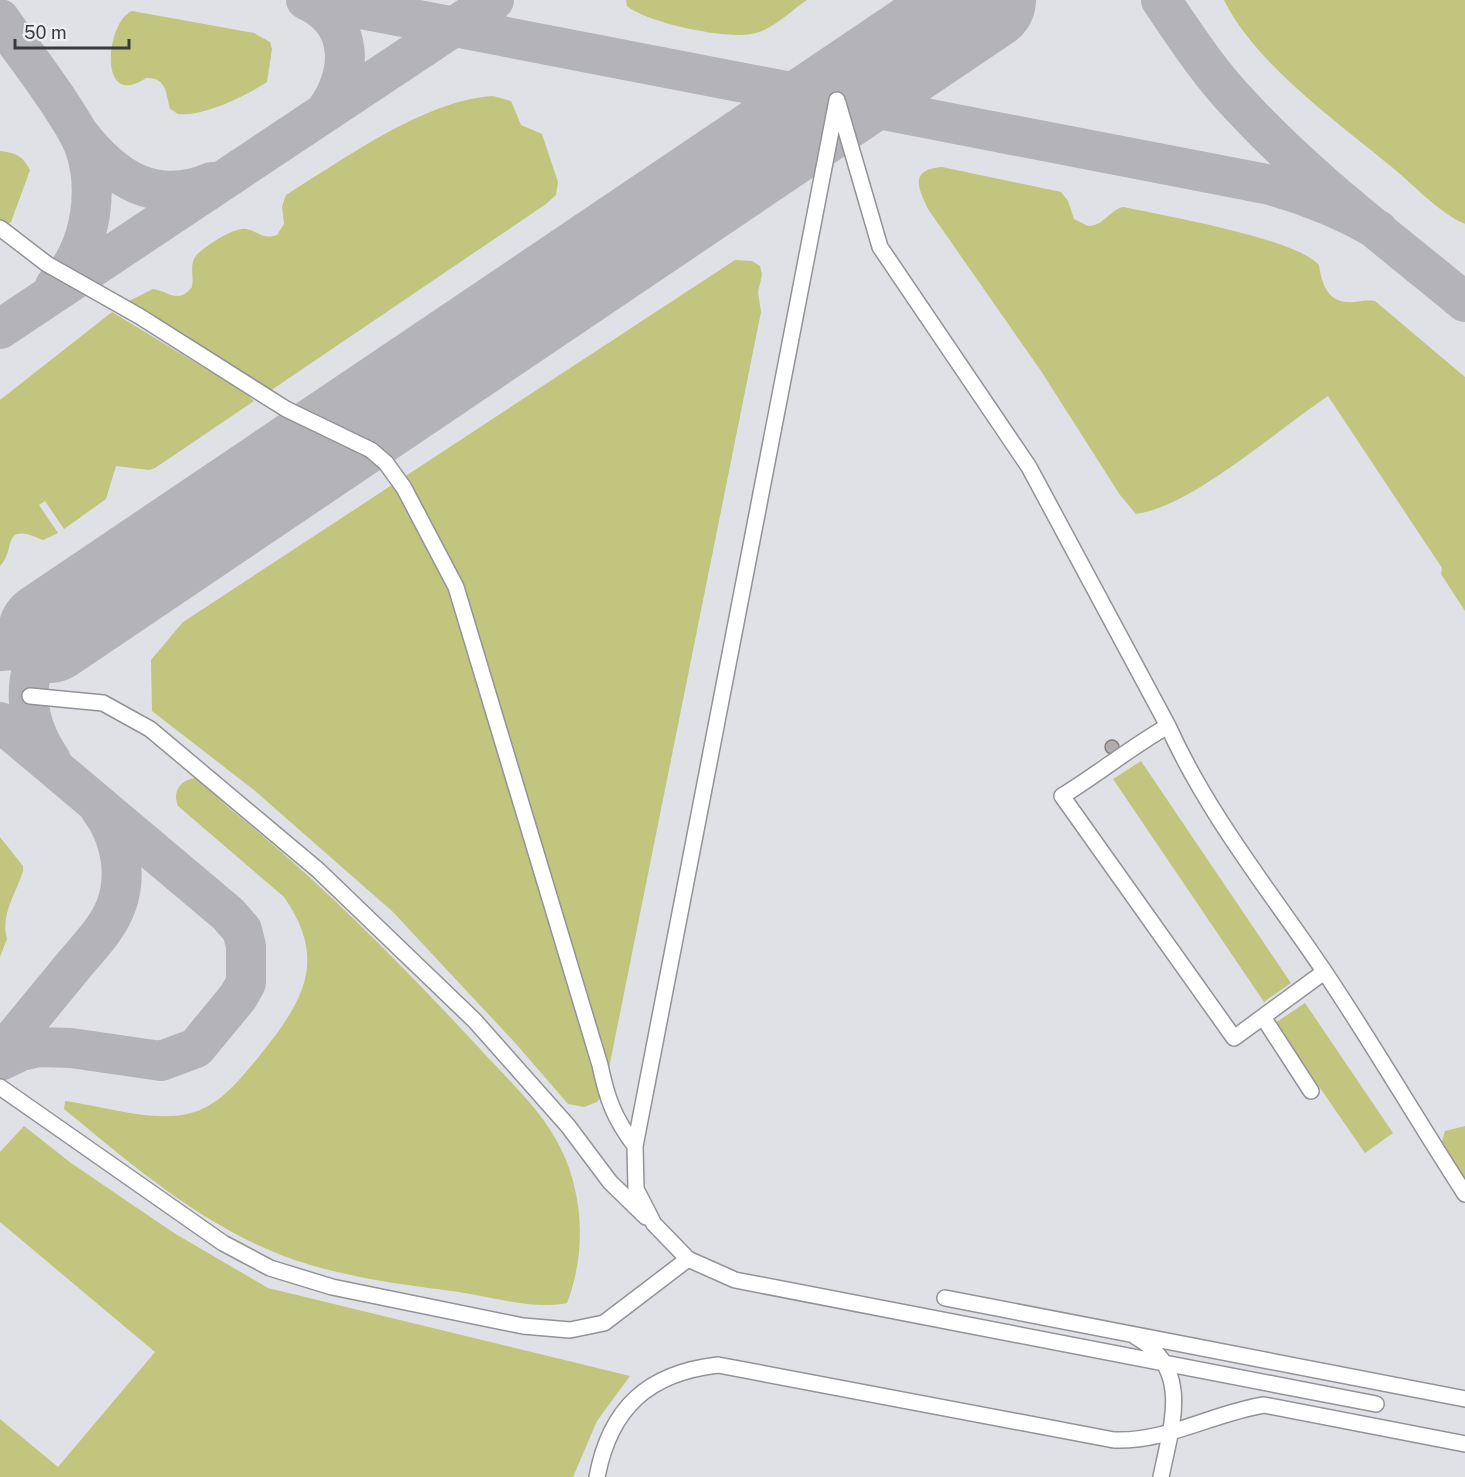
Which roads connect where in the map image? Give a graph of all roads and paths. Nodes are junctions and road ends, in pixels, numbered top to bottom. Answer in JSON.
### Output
{"nodes":[{"id":1,"x":0,"y":228,"type":"edge"},
{"id":2,"x":30,"y":696,"type":"dead end"},
{"id":3,"x":1168,"y":726,"type":"junction"},
{"id":4,"x":1324,"y":972,"type":"junction"},
{"id":5,"x":1263,"y":1017,"type":"junction"},
{"id":6,"x":0,"y":1087,"type":"edge"},
{"id":7,"x":1311,"y":1091,"type":"dead end"},
{"id":8,"x":635,"y":1146,"type":"junction"},
{"id":9,"x":1465,"y":1194,"type":"edge"},
{"id":10,"x":654,"y":1224,"type":"junction"},
{"id":11,"x":688,"y":1259,"type":"junction"},
{"id":12,"x":945,"y":1298,"type":"dead end"},
{"id":13,"x":1132,"y":1335,"type":"junction"},
{"id":14,"x":1165,"y":1364,"type":"junction"},
{"id":15,"x":1465,"y":1399,"type":"edge"},
{"id":16,"x":1376,"y":1404,"type":"dead end"},
{"id":17,"x":1170,"y":1432,"type":"junction"},
{"id":18,"x":1465,"y":1444,"type":"edge"},
{"id":19,"x":597,"y":1477,"type":"edge"},
{"id":20,"x":1161,"y":1477,"type":"edge"}],
"edges":[{"from":1,"to":8,"type":"lane"},
{"from":2,"to":10,"type":"lane"},
{"from":3,"to":4,"type":"lane"},
{"from":3,"to":5,"type":"lane"},
{"from":3,"to":8,"type":"lane"},
{"from":4,"to":5,"type":"lane"},
{"from":4,"to":9,"type":"lane"},
{"from":5,"to":7,"type":"lane"},
{"from":6,"to":11,"type":"lane"},
{"from":8,"to":10,"type":"lane"},
{"from":10,"to":11,"type":"lane"},
{"from":11,"to":14,"type":"lane"},
{"from":12,"to":13,"type":"lane"},
{"from":13,"to":14,"type":"lane"},
{"from":13,"to":15,"type":"lane"},
{"from":14,"to":16,"type":"lane"},
{"from":14,"to":17,"type":"lane"},
{"from":17,"to":18,"type":"lane"},
{"from":17,"to":19,"type":"lane"},
{"from":17,"to":20,"type":"lane"}]}
